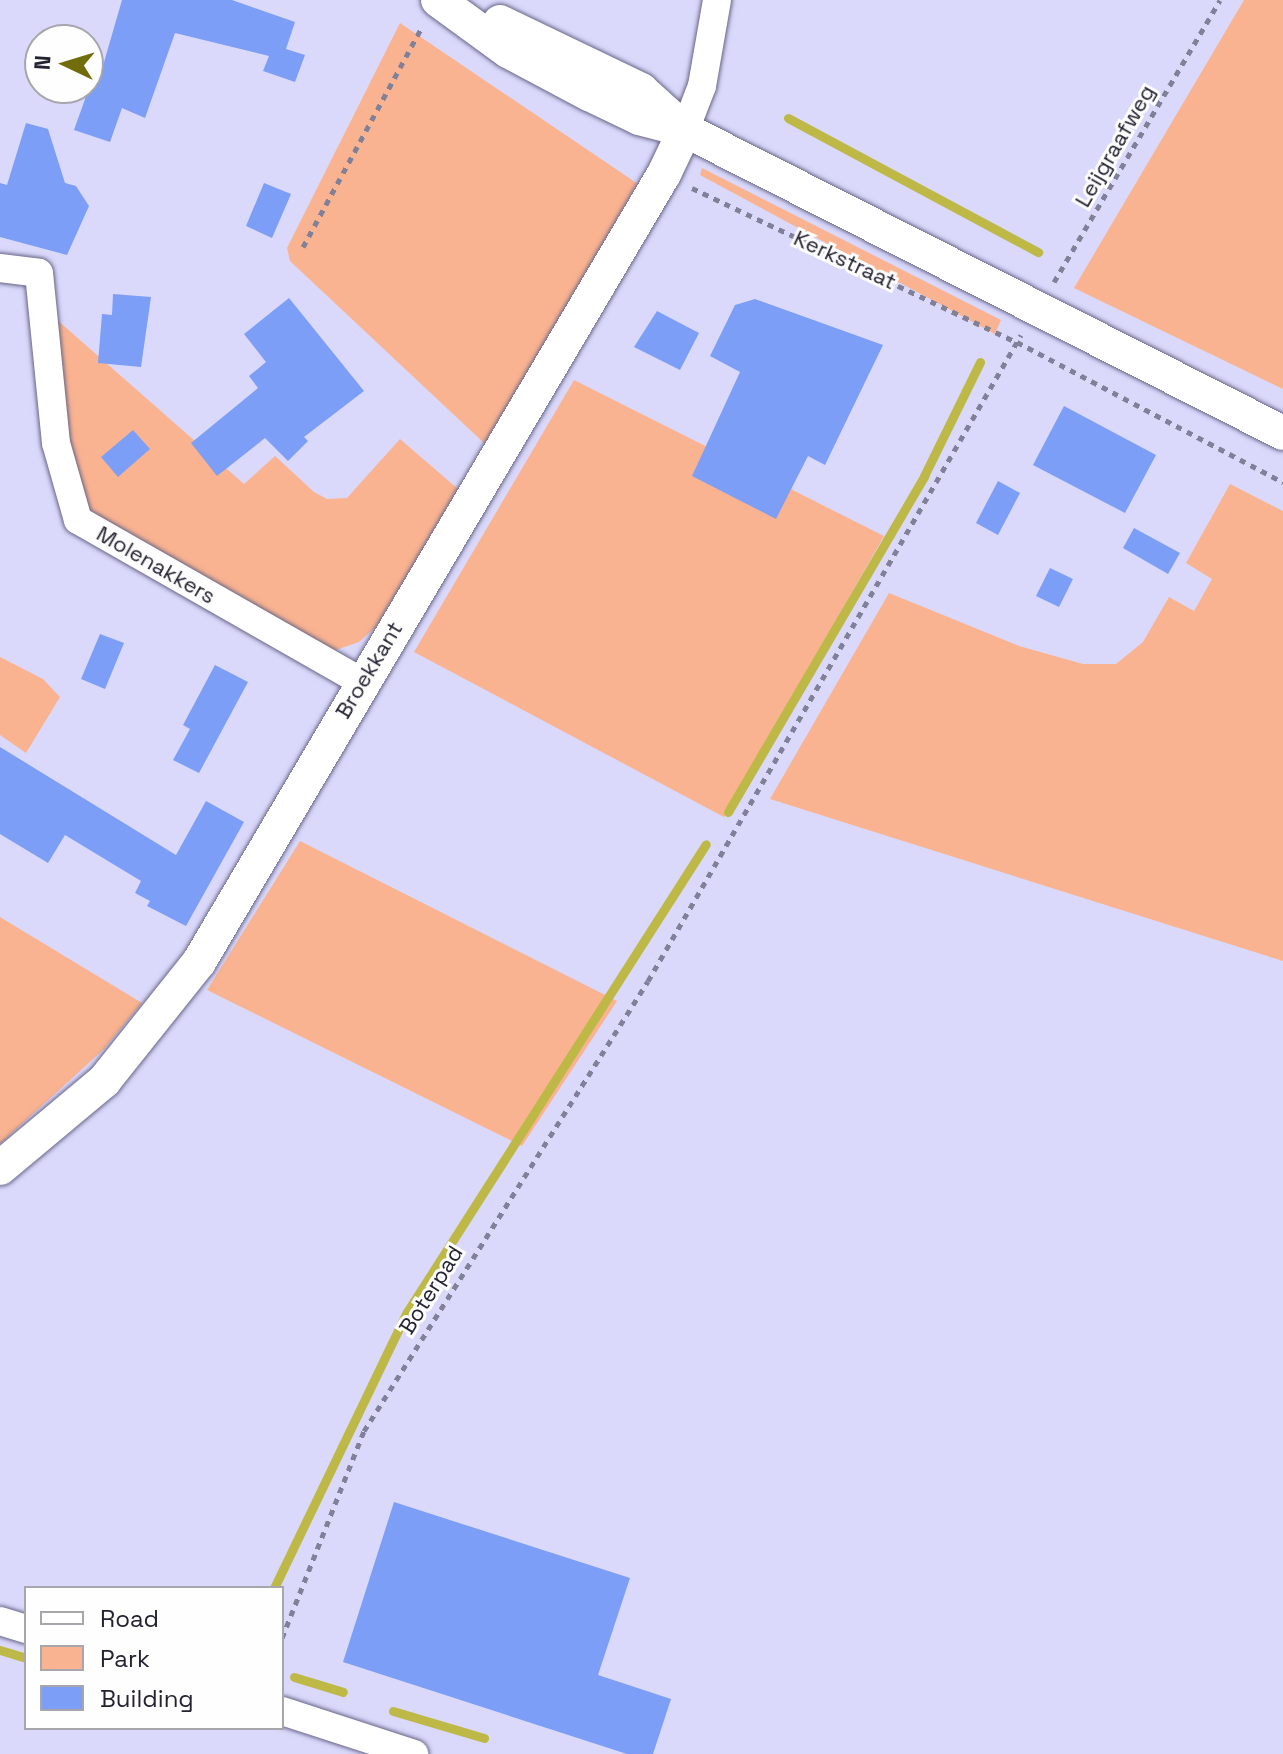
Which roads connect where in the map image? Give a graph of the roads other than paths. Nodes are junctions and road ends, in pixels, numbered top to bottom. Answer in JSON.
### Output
{"nodes":[{"id":1,"x":717,"y":0,"type":"edge"},
{"id":2,"x":436,"y":5,"type":"edge"},
{"id":3,"x":685,"y":130,"type":"junction"},
{"id":4,"x":0,"y":268,"type":"edge"},
{"id":5,"x":1283,"y":433,"type":"edge"},
{"id":6,"x":362,"y":682,"type":"junction"},
{"id":7,"x":0,"y":1168,"type":"edge"},
{"id":8,"x":0,"y":1621,"type":"edge"},
{"id":9,"x":24,"y":1628,"type":"edge"},
{"id":10,"x":284,"y":1712,"type":"edge"},
{"id":11,"x":414,"y":1754,"type":"edge"}],
"edges":[{"from":1,"to":3,"type":"street"},
{"from":2,"to":3,"type":"street","name":"Kerkstraat"},
{"from":3,"to":5,"type":"street","name":"Kerkstraat"},
{"from":3,"to":6,"type":"street","name":"Broekkant"},
{"from":4,"to":6,"type":"street","name":"Molenakkers"},
{"from":6,"to":7,"type":"street","name":"Broekkant"},
{"from":8,"to":9,"type":"street"},
{"from":10,"to":11,"type":"street"}]}
